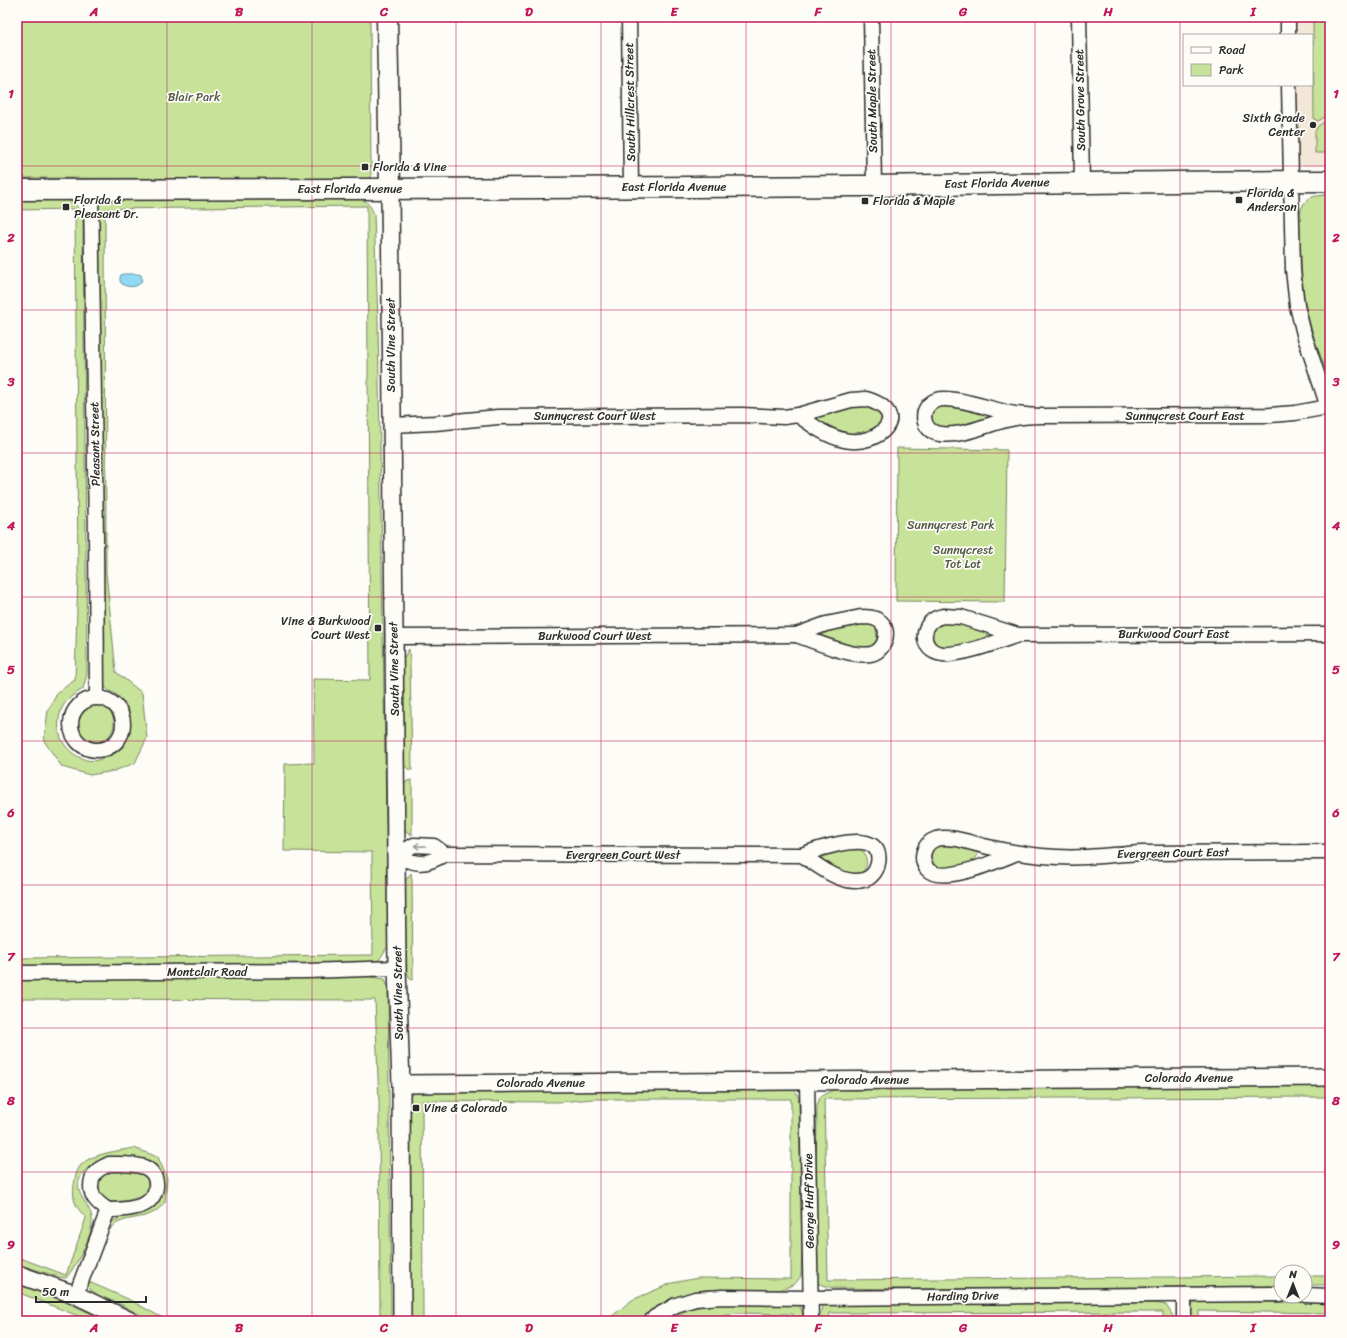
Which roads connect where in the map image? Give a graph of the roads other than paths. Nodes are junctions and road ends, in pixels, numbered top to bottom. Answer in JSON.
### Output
{"nodes":[{"id":1,"x":387,"y":17,"type":"edge"},
{"id":2,"x":629,"y":17,"type":"edge"},
{"id":3,"x":871,"y":17,"type":"edge"},
{"id":4,"x":1079,"y":17,"type":"edge"},
{"id":5,"x":1288,"y":17,"type":"edge"},
{"id":6,"x":1288,"y":34,"type":"edge"},
{"id":7,"x":1289,"y":86,"type":"edge"},
{"id":8,"x":1292,"y":181,"type":"junction"},
{"id":9,"x":1330,"y":181,"type":"edge"},
{"id":10,"x":1082,"y":182,"type":"junction"},
{"id":11,"x":874,"y":186,"type":"junction"},
{"id":12,"x":631,"y":187,"type":"junction"},
{"id":13,"x":390,"y":189,"type":"junction"},
{"id":14,"x":17,"y":190,"type":"edge"},
{"id":15,"x":92,"y":190,"type":"junction"},
{"id":16,"x":1329,"y":409,"type":"edge"},
{"id":17,"x":798,"y":415,"type":"junction"},
{"id":18,"x":1042,"y":416,"type":"junction"},
{"id":19,"x":392,"y":425,"type":"junction"},
{"id":20,"x":1330,"y":634,"type":"edge"},
{"id":21,"x":796,"y":635,"type":"junction"},
{"id":22,"x":1018,"y":635,"type":"junction"},
{"id":23,"x":394,"y":637,"type":"junction"},
{"id":24,"x":97,"y":698,"type":"dead end"},
{"id":25,"x":1330,"y":852,"type":"edge"},
{"id":26,"x":1017,"y":853,"type":"junction"},
{"id":27,"x":802,"y":855,"type":"junction"},
{"id":28,"x":396,"y":856,"type":"junction"},
{"id":29,"x":397,"y":968,"type":"junction"},
{"id":30,"x":17,"y":973,"type":"edge"},
{"id":31,"x":1330,"y":1078,"type":"edge"},
{"id":32,"x":807,"y":1080,"type":"junction"},
{"id":33,"x":401,"y":1084,"type":"junction"},
{"id":34,"x":108,"y":1210,"type":"junction"},
{"id":35,"x":17,"y":1274,"type":"edge"},
{"id":36,"x":1273,"y":1294,"type":"edge"},
{"id":37,"x":76,"y":1295,"type":"junction"},
{"id":38,"x":1184,"y":1295,"type":"junction"},
{"id":39,"x":1313,"y":1295,"type":"edge"},
{"id":40,"x":1330,"y":1296,"type":"edge"},
{"id":41,"x":810,"y":1298,"type":"junction"},
{"id":42,"x":130,"y":1321,"type":"edge"},
{"id":43,"x":402,"y":1321,"type":"edge"},
{"id":44,"x":651,"y":1321,"type":"edge"},
{"id":45,"x":810,"y":1321,"type":"edge"},
{"id":46,"x":1184,"y":1321,"type":"edge"}],
"edges":[{"from":1,"to":13,"type":"main road","name":"South Vine Street"},
{"from":2,"to":12,"type":"street","name":"South Hillcrest Street"},
{"from":3,"to":11,"type":"street","name":"South Maple Street"},
{"from":4,"to":10,"type":"street","name":"South Grove Street"},
{"from":5,"to":6,"type":"street"},
{"from":7,"to":8,"type":"street"},
{"from":8,"to":9,"type":"main road","name":"East Florida Avenue"},
{"from":8,"to":10,"type":"main road","name":"East Florida Avenue"},
{"from":8,"to":16,"type":"street"},
{"from":10,"to":11,"type":"main road","name":"East Florida Avenue"},
{"from":11,"to":12,"type":"main road","name":"East Florida Avenue"},
{"from":12,"to":13,"type":"main road","name":"East Florida Avenue"},
{"from":13,"to":15,"type":"main road","name":"East Florida Avenue"},
{"from":13,"to":19,"type":"street","name":"South Vine Street"},
{"from":14,"to":15,"type":"main road","name":"East Florida Avenue"},
{"from":15,"to":24,"type":"street","name":"Pleasant Street"},
{"from":16,"to":18,"type":"street","name":"Sunnycrest Court East"},
{"from":17,"to":17,"type":"street","name":"Sunnycrest Court West"},
{"from":17,"to":19,"type":"street","name":"Sunnycrest Court West"},
{"from":18,"to":18,"type":"street","name":"Sunnycrest Court East"},
{"from":19,"to":23,"type":"street","name":"South Vine Street"},
{"from":20,"to":22,"type":"street","name":"Burkwood Court East"},
{"from":21,"to":21,"type":"street","name":"Burkwood Court West"},
{"from":21,"to":23,"type":"street","name":"Burkwood Court West"},
{"from":22,"to":22,"type":"street","name":"Burkwood Court East"},
{"from":23,"to":28,"type":"street","name":"South Vine Street"},
{"from":25,"to":26,"type":"street","name":"Evergreen Court East"},
{"from":26,"to":26,"type":"street","name":"Evergreen Court East"},
{"from":27,"to":27,"type":"street","name":"Evergreen Court West"},
{"from":27,"to":28,"type":"street","name":"Evergreen Court West"},
{"from":28,"to":29,"type":"street","name":"South Vine Street"},
{"from":29,"to":30,"type":"street","name":"Montclair Road"},
{"from":29,"to":33,"type":"street","name":"South Vine Street"},
{"from":31,"to":32,"type":"street","name":"Colorado Avenue"},
{"from":32,"to":33,"type":"street","name":"Colorado Avenue"},
{"from":32,"to":41,"type":"street","name":"George Huff Drive"},
{"from":33,"to":43,"type":"street","name":"South Vine Street"},
{"from":34,"to":34,"type":"street"},
{"from":34,"to":37,"type":"street"},
{"from":35,"to":37,"type":"street"},
{"from":36,"to":38,"type":"street","name":"Harding Drive"},
{"from":37,"to":42,"type":"street"},
{"from":38,"to":41,"type":"street","name":"Harding Drive"},
{"from":38,"to":46,"type":"street"},
{"from":39,"to":40,"type":"street"},
{"from":41,"to":44,"type":"street","name":"Harding Drive"},
{"from":41,"to":45,"type":"street","name":"George Huff Drive"}]}
